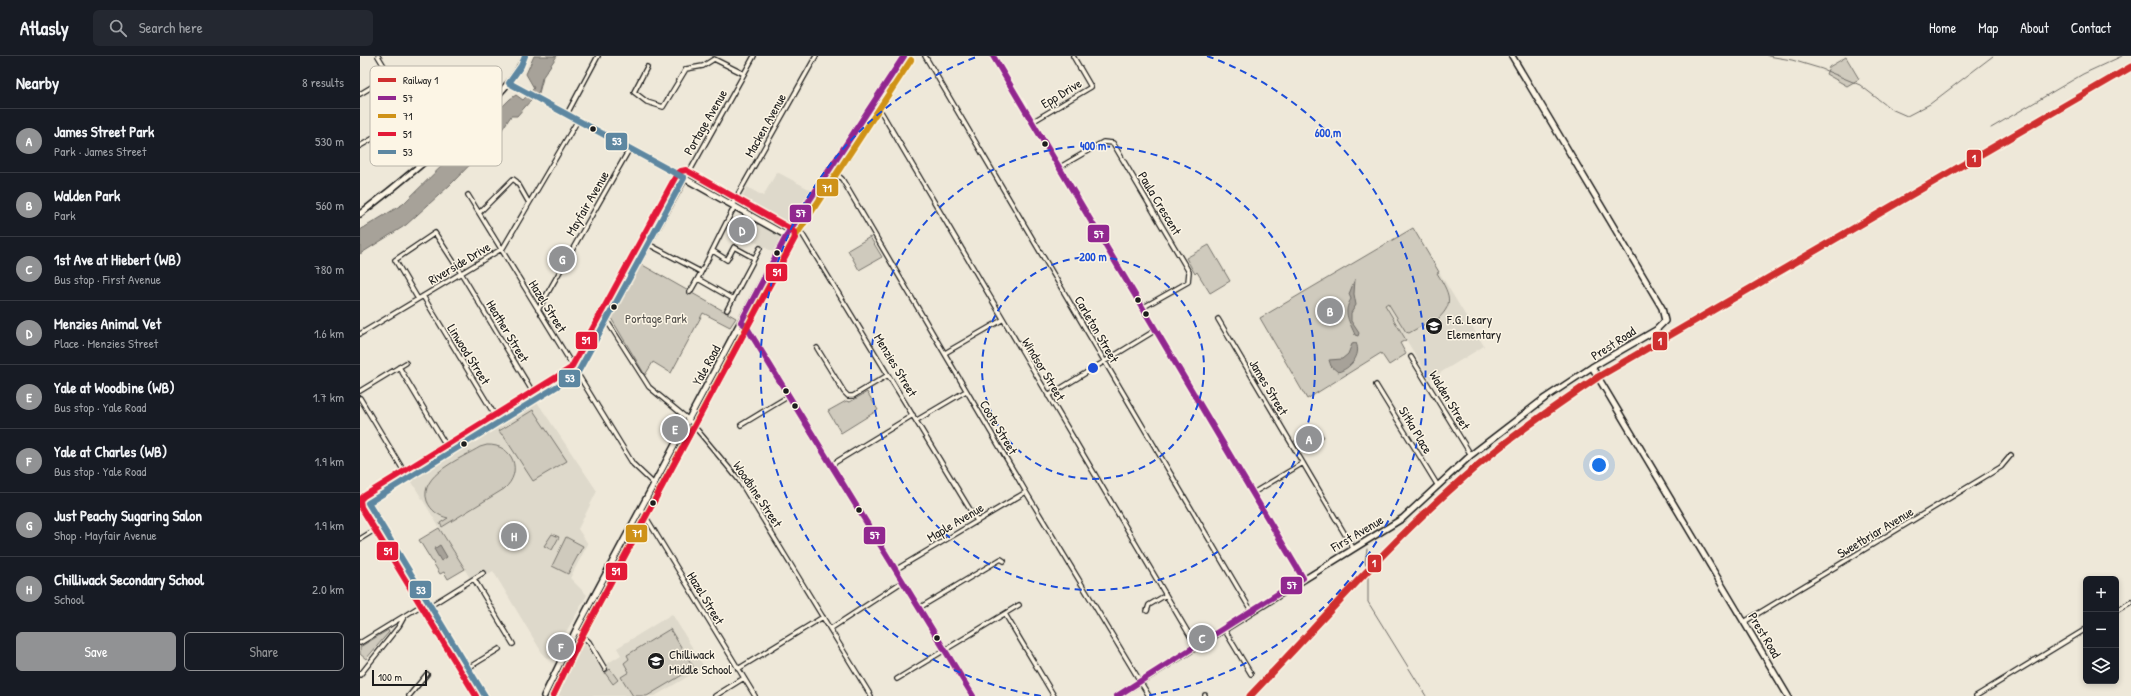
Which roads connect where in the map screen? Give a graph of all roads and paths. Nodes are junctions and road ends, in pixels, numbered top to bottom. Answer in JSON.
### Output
{"nodes":[{"id":1,"x":378,"y":56,"type":"edge"},
{"id":2,"x":525,"y":56,"type":"edge"},
{"id":3,"x":598,"y":56,"type":"edge"},
{"id":4,"x":754,"y":56,"type":"edge"},
{"id":5,"x":816,"y":56,"type":"edge"},
{"id":6,"x":904,"y":56,"type":"edge"},
{"id":7,"x":925,"y":56,"type":"edge"},
{"id":8,"x":993,"y":56,"type":"edge"},
{"id":9,"x":1073,"y":56,"type":"edge"},
{"id":10,"x":1512,"y":56,"type":"edge"},
{"id":11,"x":384,"y":66,"type":"edge"},
{"id":12,"x":647,"y":67,"type":"dead end"},
{"id":13,"x":744,"y":74,"type":"junction"},
{"id":14,"x":508,"y":83,"type":"junction"},
{"id":15,"x":370,"y":88,"type":"edge"},
{"id":16,"x":502,"y":89,"type":"edge"},
{"id":17,"x":360,"y":94,"type":"edge"},
{"id":18,"x":874,"y":104,"type":"junction"},
{"id":19,"x":567,"y":114,"type":"junction"},
{"id":20,"x":578,"y":120,"type":"junction"},
{"id":21,"x":1032,"y":122,"type":"junction"},
{"id":22,"x":370,"y":140,"type":"edge"},
{"id":23,"x":360,"y":146,"type":"edge"},
{"id":24,"x":630,"y":148,"type":"junction"},
{"id":25,"x":421,"y":166,"type":"edge"},
{"id":26,"x":1060,"y":167,"type":"junction"},
{"id":27,"x":831,"y":169,"type":"junction"},
{"id":28,"x":684,"y":178,"type":"junction"},
{"id":29,"x":468,"y":195,"type":"dead end"},
{"id":30,"x":529,"y":203,"type":"junction"},
{"id":31,"x":733,"y":206,"type":"junction"},
{"id":32,"x":479,"y":213,"type":"junction"},
{"id":33,"x":360,"y":214,"type":"edge"},
{"id":34,"x":795,"y":222,"type":"junction"},
{"id":35,"x":787,"y":236,"type":"junction"},
{"id":36,"x":648,"y":244,"type":"junction"},
{"id":37,"x":760,"y":248,"type":"dead end"},
{"id":38,"x":501,"y":249,"type":"junction"},
{"id":39,"x":713,"y":251,"type":"junction"},
{"id":40,"x":754,"y":258,"type":"junction"},
{"id":41,"x":701,"y":272,"type":"junction"},
{"id":42,"x":461,"y":273,"type":"junction"},
{"id":43,"x":698,"y":279,"type":"junction"},
{"id":44,"x":690,"y":292,"type":"dead end"},
{"id":45,"x":422,"y":296,"type":"junction"},
{"id":46,"x":418,"y":299,"type":"junction"},
{"id":47,"x":733,"y":299,"type":"junction"},
{"id":48,"x":1142,"y":308,"type":"junction"},
{"id":49,"x":538,"y":310,"type":"junction"},
{"id":50,"x":727,"y":310,"type":"dead end"},
{"id":51,"x":1218,"y":319,"type":"dead end"},
{"id":52,"x":1002,"y":320,"type":"junction"},
{"id":53,"x":607,"y":321,"type":"junction"},
{"id":54,"x":742,"y":322,"type":"junction"},
{"id":55,"x":1156,"y":330,"type":"junction"},
{"id":56,"x":737,"y":331,"type":"junction"},
{"id":57,"x":749,"y":331,"type":"junction"},
{"id":58,"x":360,"y":334,"type":"edge"},
{"id":59,"x":817,"y":348,"type":"dead end"},
{"id":60,"x":945,"y":353,"type":"junction"},
{"id":61,"x":1411,"y":356,"type":"dead end"},
{"id":62,"x":1104,"y":361,"type":"junction"},
{"id":63,"x":406,"y":363,"type":"dead end"},
{"id":64,"x":399,"y":367,"type":"junction"},
{"id":65,"x":1592,"y":367,"type":"junction"},
{"id":66,"x":577,"y":374,"type":"junction"},
{"id":67,"x":888,"y":375,"type":"junction"},
{"id":68,"x":1376,"y":385,"type":"dead end"},
{"id":69,"x":360,"y":391,"type":"edge"},
{"id":70,"x":966,"y":391,"type":"junction"},
{"id":71,"x":789,"y":396,"type":"junction"},
{"id":72,"x":1048,"y":396,"type":"junction"},
{"id":73,"x":360,"y":398,"type":"edge"},
{"id":74,"x":537,"y":399,"type":"junction"},
{"id":75,"x":913,"y":415,"type":"junction"},
{"id":76,"x":689,"y":420,"type":"junction"},
{"id":77,"x":917,"y":420,"type":"junction"},
{"id":78,"x":499,"y":422,"type":"junction"},
{"id":79,"x":740,"y":425,"type":"dead end"},
{"id":80,"x":450,"y":452,"type":"junction"},
{"id":81,"x":1471,"y":455,"type":"junction"},
{"id":82,"x":2012,"y":455,"type":"dead end"},
{"id":83,"x":1303,"y":463,"type":"junction"},
{"id":84,"x":831,"y":465,"type":"junction"},
{"id":85,"x":408,"y":478,"type":"junction"},
{"id":86,"x":654,"y":484,"type":"junction"},
{"id":87,"x":1438,"y":486,"type":"junction"},
{"id":88,"x":1026,"y":492,"type":"junction"},
{"id":89,"x":1253,"y":493,"type":"junction"},
{"id":90,"x":368,"y":503,"type":"junction"},
{"id":91,"x":360,"y":508,"type":"edge"},
{"id":92,"x":641,"y":509,"type":"junction"},
{"id":93,"x":977,"y":521,"type":"junction"},
{"id":94,"x":381,"y":526,"type":"junction"},
{"id":95,"x":360,"y":539,"type":"edge"},
{"id":96,"x":1353,"y":548,"type":"junction"},
{"id":97,"x":1004,"y":561,"type":"dead end"},
{"id":98,"x":895,"y":570,"type":"junction"},
{"id":99,"x":484,"y":573,"type":"dead end"},
{"id":100,"x":1303,"y":578,"type":"junction"},
{"id":101,"x":474,"y":579,"type":"junction"},
{"id":102,"x":902,"y":582,"type":"junction"},
{"id":103,"x":1166,"y":594,"type":"junction"},
{"id":104,"x":427,"y":602,"type":"junction"},
{"id":105,"x":2131,"y":602,"type":"edge"},
{"id":106,"x":1019,"y":605,"type":"dead end"},
{"id":107,"x":430,"y":606,"type":"junction"},
{"id":108,"x":919,"y":608,"type":"junction"},
{"id":109,"x":2119,"y":609,"type":"edge"},
{"id":110,"x":1147,"y":611,"type":"dead end"},
{"id":111,"x":1252,"y":612,"type":"junction"},
{"id":112,"x":1005,"y":614,"type":"junction"},
{"id":113,"x":405,"y":616,"type":"junction"},
{"id":114,"x":823,"y":617,"type":"junction"},
{"id":115,"x":1744,"y":622,"type":"junction"},
{"id":116,"x":830,"y":629,"type":"junction"},
{"id":117,"x":1224,"y":629,"type":"junction"},
{"id":118,"x":576,"y":630,"type":"junction"},
{"id":119,"x":2083,"y":631,"type":"edge"},
{"id":120,"x":360,"y":643,"type":"edge"},
{"id":121,"x":513,"y":644,"type":"dead end"},
{"id":122,"x":1196,"y":646,"type":"junction"},
{"id":123,"x":499,"y":649,"type":"dead end"},
{"id":124,"x":945,"y":650,"type":"junction"},
{"id":125,"x":468,"y":668,"type":"junction"},
{"id":126,"x":604,"y":669,"type":"dead end"},
{"id":127,"x":738,"y":669,"type":"junction"},
{"id":128,"x":427,"y":674,"type":"dead end"},
{"id":129,"x":1251,"y":674,"type":"dead end"},
{"id":130,"x":360,"y":675,"type":"edge"},
{"id":131,"x":744,"y":678,"type":"junction"},
{"id":132,"x":897,"y":679,"type":"dead end"},
{"id":133,"x":1141,"y":682,"type":"junction"},
{"id":134,"x":482,"y":691,"type":"junction"},
{"id":135,"x":409,"y":696,"type":"edge"},
{"id":136,"x":476,"y":696,"type":"edge"},
{"id":137,"x":485,"y":696,"type":"edge"},
{"id":138,"x":544,"y":696,"type":"edge"},
{"id":139,"x":715,"y":696,"type":"edge"},
{"id":140,"x":755,"y":696,"type":"edge"},
{"id":141,"x":871,"y":696,"type":"edge"},
{"id":142,"x":973,"y":696,"type":"edge"},
{"id":143,"x":1054,"y":696,"type":"edge"},
{"id":144,"x":1118,"y":696,"type":"edge"},
{"id":145,"x":1149,"y":696,"type":"edge"},
{"id":146,"x":1788,"y":696,"type":"edge"},
{"id":147,"x":1976,"y":696,"type":"edge"}],
"edges":[{"from":1,"to":11,"type":"street"},
{"from":2,"to":14,"type":"street"},
{"from":3,"to":19,"type":"street"},
{"from":4,"to":13,"type":"street","name":"Portage Avenue"},
{"from":5,"to":31,"type":"street","name":"Macken Avenue"},
{"from":6,"to":18,"type":"street","name":"Yale Road"},
{"from":7,"to":62,"type":"street","name":"Carleton Street"},
{"from":8,"to":21,"type":"street"},
{"from":9,"to":21,"type":"street","name":"Epp Drive"},
{"from":10,"to":65,"type":"street","name":"Prest Road"},
{"from":12,"to":13,"type":"street"},
{"from":13,"to":28,"type":"street","name":"Portage Avenue"},
{"from":14,"to":16,"type":"street"},
{"from":14,"to":19,"type":"street"},
{"from":15,"to":17,"type":"street"},
{"from":18,"to":27,"type":"street","name":"Yale Road"},
{"from":18,"to":52,"type":"street","name":"Windsor Street"},
{"from":19,"to":20,"type":"street"},
{"from":20,"to":24,"type":"street"},
{"from":20,"to":30,"type":"street","name":"Riverside Drive"},
{"from":21,"to":26,"type":"street"},
{"from":22,"to":23,"type":"street"},
{"from":24,"to":28,"type":"street"},
{"from":24,"to":49,"type":"street","name":"Mayfair Avenue"},
{"from":25,"to":33,"type":"street"},
{"from":26,"to":48,"type":"street"},
{"from":26,"to":48,"type":"street","name":"Paula Crescent"},
{"from":27,"to":34,"type":"street","name":"Yale Road"},
{"from":27,"to":60,"type":"street","name":"Coote Street"},
{"from":28,"to":31,"type":"street"},
{"from":28,"to":36,"type":"street","name":"Portage Avenue"},
{"from":29,"to":32,"type":"street","name":"Hazel Street"},
{"from":30,"to":32,"type":"street"},
{"from":30,"to":38,"type":"street","name":"Riverside Drive"},
{"from":31,"to":35,"type":"street"},
{"from":31,"to":39,"type":"street","name":"Macken Avenue"},
{"from":32,"to":38,"type":"street","name":"Hazel Street"},
{"from":34,"to":35,"type":"street","name":"Yale Road"},
{"from":34,"to":67,"type":"street","name":"Menzies Street"},
{"from":35,"to":54,"type":"street","name":"Yale Road"},
{"from":36,"to":41,"type":"street"},
{"from":36,"to":53,"type":"street","name":"Portage Avenue"},
{"from":37,"to":40,"type":"street"},
{"from":38,"to":42,"type":"street","name":"Riverside Drive"},
{"from":38,"to":49,"type":"street","name":"Hazel Street"},
{"from":39,"to":40,"type":"street"},
{"from":39,"to":41,"type":"street","name":"Macken Avenue"},
{"from":40,"to":47,"type":"street"},
{"from":41,"to":43,"type":"street","name":"Macken Avenue"},
{"from":42,"to":45,"type":"street","name":"Riverside Drive"},
{"from":42,"to":46,"type":"street","name":"Heather Street"},
{"from":42,"to":74,"type":"street","name":"Heather Street"},
{"from":43,"to":44,"type":"street","name":"Macken Avenue"},
{"from":43,"to":47,"type":"street"},
{"from":45,"to":46,"type":"street","name":"Riverside Drive"},
{"from":45,"to":78,"type":"street","name":"Linwood Street"},
{"from":46,"to":58,"type":"street","name":"Riverside Drive"},
{"from":47,"to":50,"type":"street"},
{"from":48,"to":55,"type":"street"},
{"from":49,"to":66,"type":"street","name":"Hazel Street"},
{"from":51,"to":83,"type":"street","name":"James Street"},
{"from":52,"to":60,"type":"street"},
{"from":52,"to":72,"type":"street","name":"Windsor Street"},
{"from":53,"to":66,"type":"street","name":"Portage Avenue"},
{"from":53,"to":76,"type":"street","name":"Woodbine Street"},
{"from":54,"to":56,"type":"street","name":"Yale Road"},
{"from":54,"to":57,"type":"street"},
{"from":55,"to":62,"type":"street"},
{"from":55,"to":89,"type":"street"},
{"from":56,"to":57,"type":"street"},
{"from":56,"to":76,"type":"street","name":"Yale Road"},
{"from":57,"to":71,"type":"street"},
{"from":59,"to":67,"type":"street"},
{"from":60,"to":70,"type":"street","name":"Coote Street"},
{"from":61,"to":81,"type":"street","name":"Walden Street"},
{"from":62,"to":72,"type":"street"},
{"from":62,"to":111,"type":"street","name":"Carleton Street"},
{"from":63,"to":64,"type":"street"},
{"from":64,"to":69,"type":"street"},
{"from":64,"to":80,"type":"street"},
{"from":65,"to":81,"type":"street","name":"First Avenue"},
{"from":65,"to":115,"type":"street","name":"Prest Road"},
{"from":66,"to":74,"type":"street","name":"Portage Avenue"},
{"from":66,"to":86,"type":"street","name":"Hazel Street"},
{"from":67,"to":75,"type":"street","name":"Menzies Street"},
{"from":68,"to":87,"type":"street","name":"Sitka Place"},
{"from":70,"to":77,"type":"street"},
{"from":70,"to":88,"type":"street","name":"Coote Street"},
{"from":71,"to":79,"type":"street"},
{"from":71,"to":84,"type":"street"},
{"from":72,"to":103,"type":"street","name":"Windsor Street"},
{"from":73,"to":85,"type":"street"},
{"from":74,"to":78,"type":"street","name":"Portage Avenue"},
{"from":75,"to":77,"type":"street","name":"Menzies Street"},
{"from":75,"to":84,"type":"street"},
{"from":76,"to":86,"type":"street","name":"Yale Road"},
{"from":76,"to":114,"type":"street","name":"Woodbine Street"},
{"from":77,"to":93,"type":"street","name":"Menzies Street"},
{"from":78,"to":80,"type":"street","name":"Portage Avenue"},
{"from":80,"to":85,"type":"street","name":"Portage Avenue"},
{"from":81,"to":87,"type":"street","name":"First Avenue"},
{"from":82,"to":115,"type":"street","name":"Sweetbriar Avenue"},
{"from":83,"to":89,"type":"street"},
{"from":83,"to":96,"type":"street","name":"James Street"},
{"from":84,"to":98,"type":"street"},
{"from":85,"to":90,"type":"street","name":"Portage Avenue"},
{"from":86,"to":92,"type":"street","name":"Yale Road"},
{"from":87,"to":96,"type":"street","name":"First Avenue"},
{"from":88,"to":93,"type":"street","name":"Maple Avenue"},
{"from":88,"to":133,"type":"street","name":"Coote Street"},
{"from":89,"to":100,"type":"street"},
{"from":90,"to":91,"type":"street","name":"Portage Avenue"},
{"from":90,"to":94,"type":"street"},
{"from":92,"to":118,"type":"street","name":"Yale Road"},
{"from":92,"to":127,"type":"street","name":"Hazel Street"},
{"from":93,"to":98,"type":"street","name":"Maple Avenue"},
{"from":94,"to":95,"type":"street"},
{"from":94,"to":104,"type":"street"},
{"from":96,"to":100,"type":"street","name":"First Avenue"},
{"from":97,"to":108,"type":"street"},
{"from":98,"to":102,"type":"street"},
{"from":99,"to":101,"type":"street"},
{"from":100,"to":111,"type":"street","name":"First Avenue"},
{"from":101,"to":107,"type":"street"},
{"from":101,"to":121,"type":"street"},
{"from":102,"to":108,"type":"street"},
{"from":102,"to":116,"type":"street"},
{"from":103,"to":110,"type":"street"},
{"from":103,"to":122,"type":"street","name":"Windsor Street"},
{"from":104,"to":107,"type":"street"},
{"from":104,"to":113,"type":"street"},
{"from":105,"to":109,"type":"street"},
{"from":106,"to":112,"type":"street"},
{"from":107,"to":125,"type":"street"},
{"from":108,"to":124,"type":"street"},
{"from":111,"to":117,"type":"street","name":"First Avenue"},
{"from":112,"to":124,"type":"street"},
{"from":112,"to":143,"type":"street"},
{"from":113,"to":120,"type":"street"},
{"from":113,"to":130,"type":"street"},
{"from":114,"to":116,"type":"street","name":"Woodbine Street"},
{"from":114,"to":127,"type":"street"},
{"from":115,"to":146,"type":"street","name":"Prest Road"},
{"from":116,"to":141,"type":"street","name":"Woodbine Street"},
{"from":117,"to":122,"type":"street","name":"First Avenue"},
{"from":117,"to":129,"type":"street"},
{"from":118,"to":126,"type":"street"},
{"from":118,"to":138,"type":"street","name":"Yale Road"},
{"from":119,"to":147,"type":"street"},
{"from":122,"to":133,"type":"street","name":"First Avenue"},
{"from":123,"to":125,"type":"street"},
{"from":124,"to":132,"type":"street"},
{"from":124,"to":142,"type":"street"},
{"from":125,"to":134,"type":"street"},
{"from":127,"to":131,"type":"street","name":"Hazel Street"},
{"from":128,"to":135,"type":"street"},
{"from":131,"to":139,"type":"street"},
{"from":131,"to":140,"type":"street","name":"Hazel Street"},
{"from":133,"to":144,"type":"street","name":"First Avenue"},
{"from":133,"to":145,"type":"street","name":"Coote Street"},
{"from":134,"to":136,"type":"street"},
{"from":134,"to":137,"type":"street"}]}
